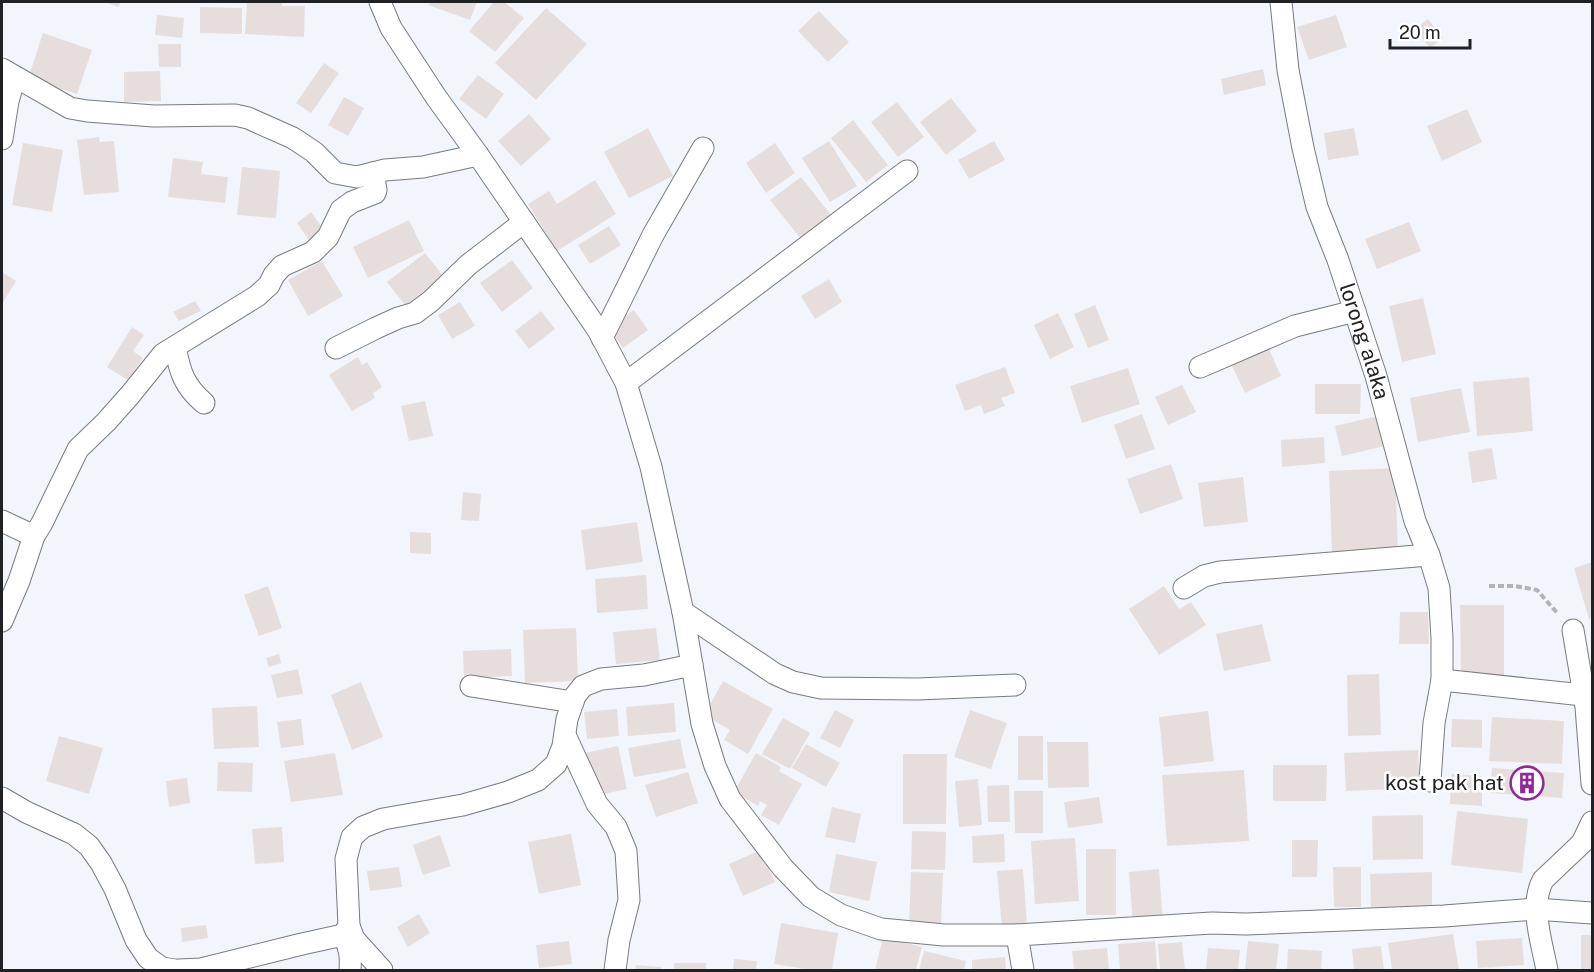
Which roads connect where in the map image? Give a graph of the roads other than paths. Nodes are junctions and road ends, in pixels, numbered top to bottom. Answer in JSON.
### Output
{"nodes":[{"id":1,"x":380,"y":2,"type":"edge"},
{"id":2,"x":1281,"y":2,"type":"edge"},
{"id":3,"x":8,"y":73,"type":"edge"},
{"id":4,"x":2,"y":139,"type":"edge"},
{"id":5,"x":703,"y":148,"type":"dead end"},
{"id":6,"x":478,"y":155,"type":"junction"},
{"id":7,"x":907,"y":171,"type":"dead end"},
{"id":8,"x":373,"y":173,"type":"junction"},
{"id":9,"x":524,"y":222,"type":"junction"},
{"id":10,"x":1354,"y":311,"type":"junction"},
{"id":11,"x":602,"y":338,"type":"junction"},
{"id":12,"x":175,"y":347,"type":"junction"},
{"id":13,"x":336,"y":348,"type":"dead end"},
{"id":14,"x":1200,"y":367,"type":"dead end"},
{"id":15,"x":626,"y":383,"type":"junction"},
{"id":16,"x":204,"y":403,"type":"dead end"},
{"id":17,"x":2,"y":521,"type":"edge"},
{"id":18,"x":34,"y":536,"type":"junction"},
{"id":19,"x":1429,"y":555,"type":"junction"},
{"id":20,"x":1184,"y":588,"type":"dead end"},
{"id":21,"x":683,"y":612,"type":"junction"},
{"id":22,"x":2,"y":621,"type":"edge"},
{"id":23,"x":1573,"y":630,"type":"road end"},
{"id":24,"x":692,"y":665,"type":"junction"},
{"id":25,"x":1442,"y":680,"type":"junction"},
{"id":26,"x":1015,"y":685,"type":"dead end"},
{"id":27,"x":471,"y":686,"type":"dead end"},
{"id":28,"x":1583,"y":695,"type":"junction"},
{"id":29,"x":573,"y":702,"type":"junction"},
{"id":30,"x":565,"y":735,"type":"junction"},
{"id":31,"x":1430,"y":781,"type":"dead end"},
{"id":32,"x":1593,"y":784,"type":"edge"},
{"id":33,"x":2,"y":798,"type":"edge"},
{"id":34,"x":1593,"y":822,"type":"edge"},
{"id":35,"x":1535,"y":909,"type":"junction"},
{"id":36,"x":1593,"y":913,"type":"edge"},
{"id":37,"x":346,"y":930,"type":"junction"},
{"id":38,"x":1017,"y":935,"type":"junction"},
{"id":39,"x":177,"y":970,"type":"edge"},
{"id":40,"x":350,"y":970,"type":"edge"},
{"id":41,"x":382,"y":970,"type":"edge"},
{"id":42,"x":615,"y":970,"type":"edge"},
{"id":43,"x":1023,"y":970,"type":"edge"},
{"id":44,"x":1546,"y":970,"type":"edge"}],
"edges":[{"from":1,"to":6,"type":"street"},
{"from":2,"to":10,"type":"street","name":"lorong alaka"},
{"from":3,"to":4,"type":"street"},
{"from":3,"to":8,"type":"street"},
{"from":5,"to":11,"type":"street"},
{"from":6,"to":8,"type":"street"},
{"from":6,"to":9,"type":"street"},
{"from":7,"to":15,"type":"street"},
{"from":8,"to":12,"type":"street"},
{"from":9,"to":11,"type":"street"},
{"from":9,"to":13,"type":"street"},
{"from":10,"to":14,"type":"street"},
{"from":10,"to":19,"type":"street","name":"lorong alaka"},
{"from":11,"to":15,"type":"street"},
{"from":12,"to":16,"type":"street"},
{"from":12,"to":18,"type":"street"},
{"from":15,"to":21,"type":"street"},
{"from":17,"to":18,"type":"street"},
{"from":18,"to":22,"type":"street"},
{"from":19,"to":20,"type":"street"},
{"from":19,"to":25,"type":"street","name":"lorong alaka"},
{"from":21,"to":24,"type":"street"},
{"from":21,"to":26,"type":"street"},
{"from":23,"to":28,"type":"street"},
{"from":24,"to":29,"type":"street"},
{"from":24,"to":38,"type":"street"},
{"from":25,"to":28,"type":"street"},
{"from":25,"to":31,"type":"street","name":"lorong alaka"},
{"from":27,"to":29,"type":"street"},
{"from":28,"to":32,"type":"street"},
{"from":29,"to":30,"type":"street"},
{"from":30,"to":37,"type":"street"},
{"from":30,"to":42,"type":"street"},
{"from":33,"to":39,"type":"street"},
{"from":34,"to":35,"type":"street"},
{"from":35,"to":36,"type":"street"},
{"from":35,"to":38,"type":"street"},
{"from":35,"to":44,"type":"street"},
{"from":37,"to":39,"type":"street"},
{"from":37,"to":40,"type":"street"},
{"from":37,"to":41,"type":"street"},
{"from":38,"to":43,"type":"street"}]}
